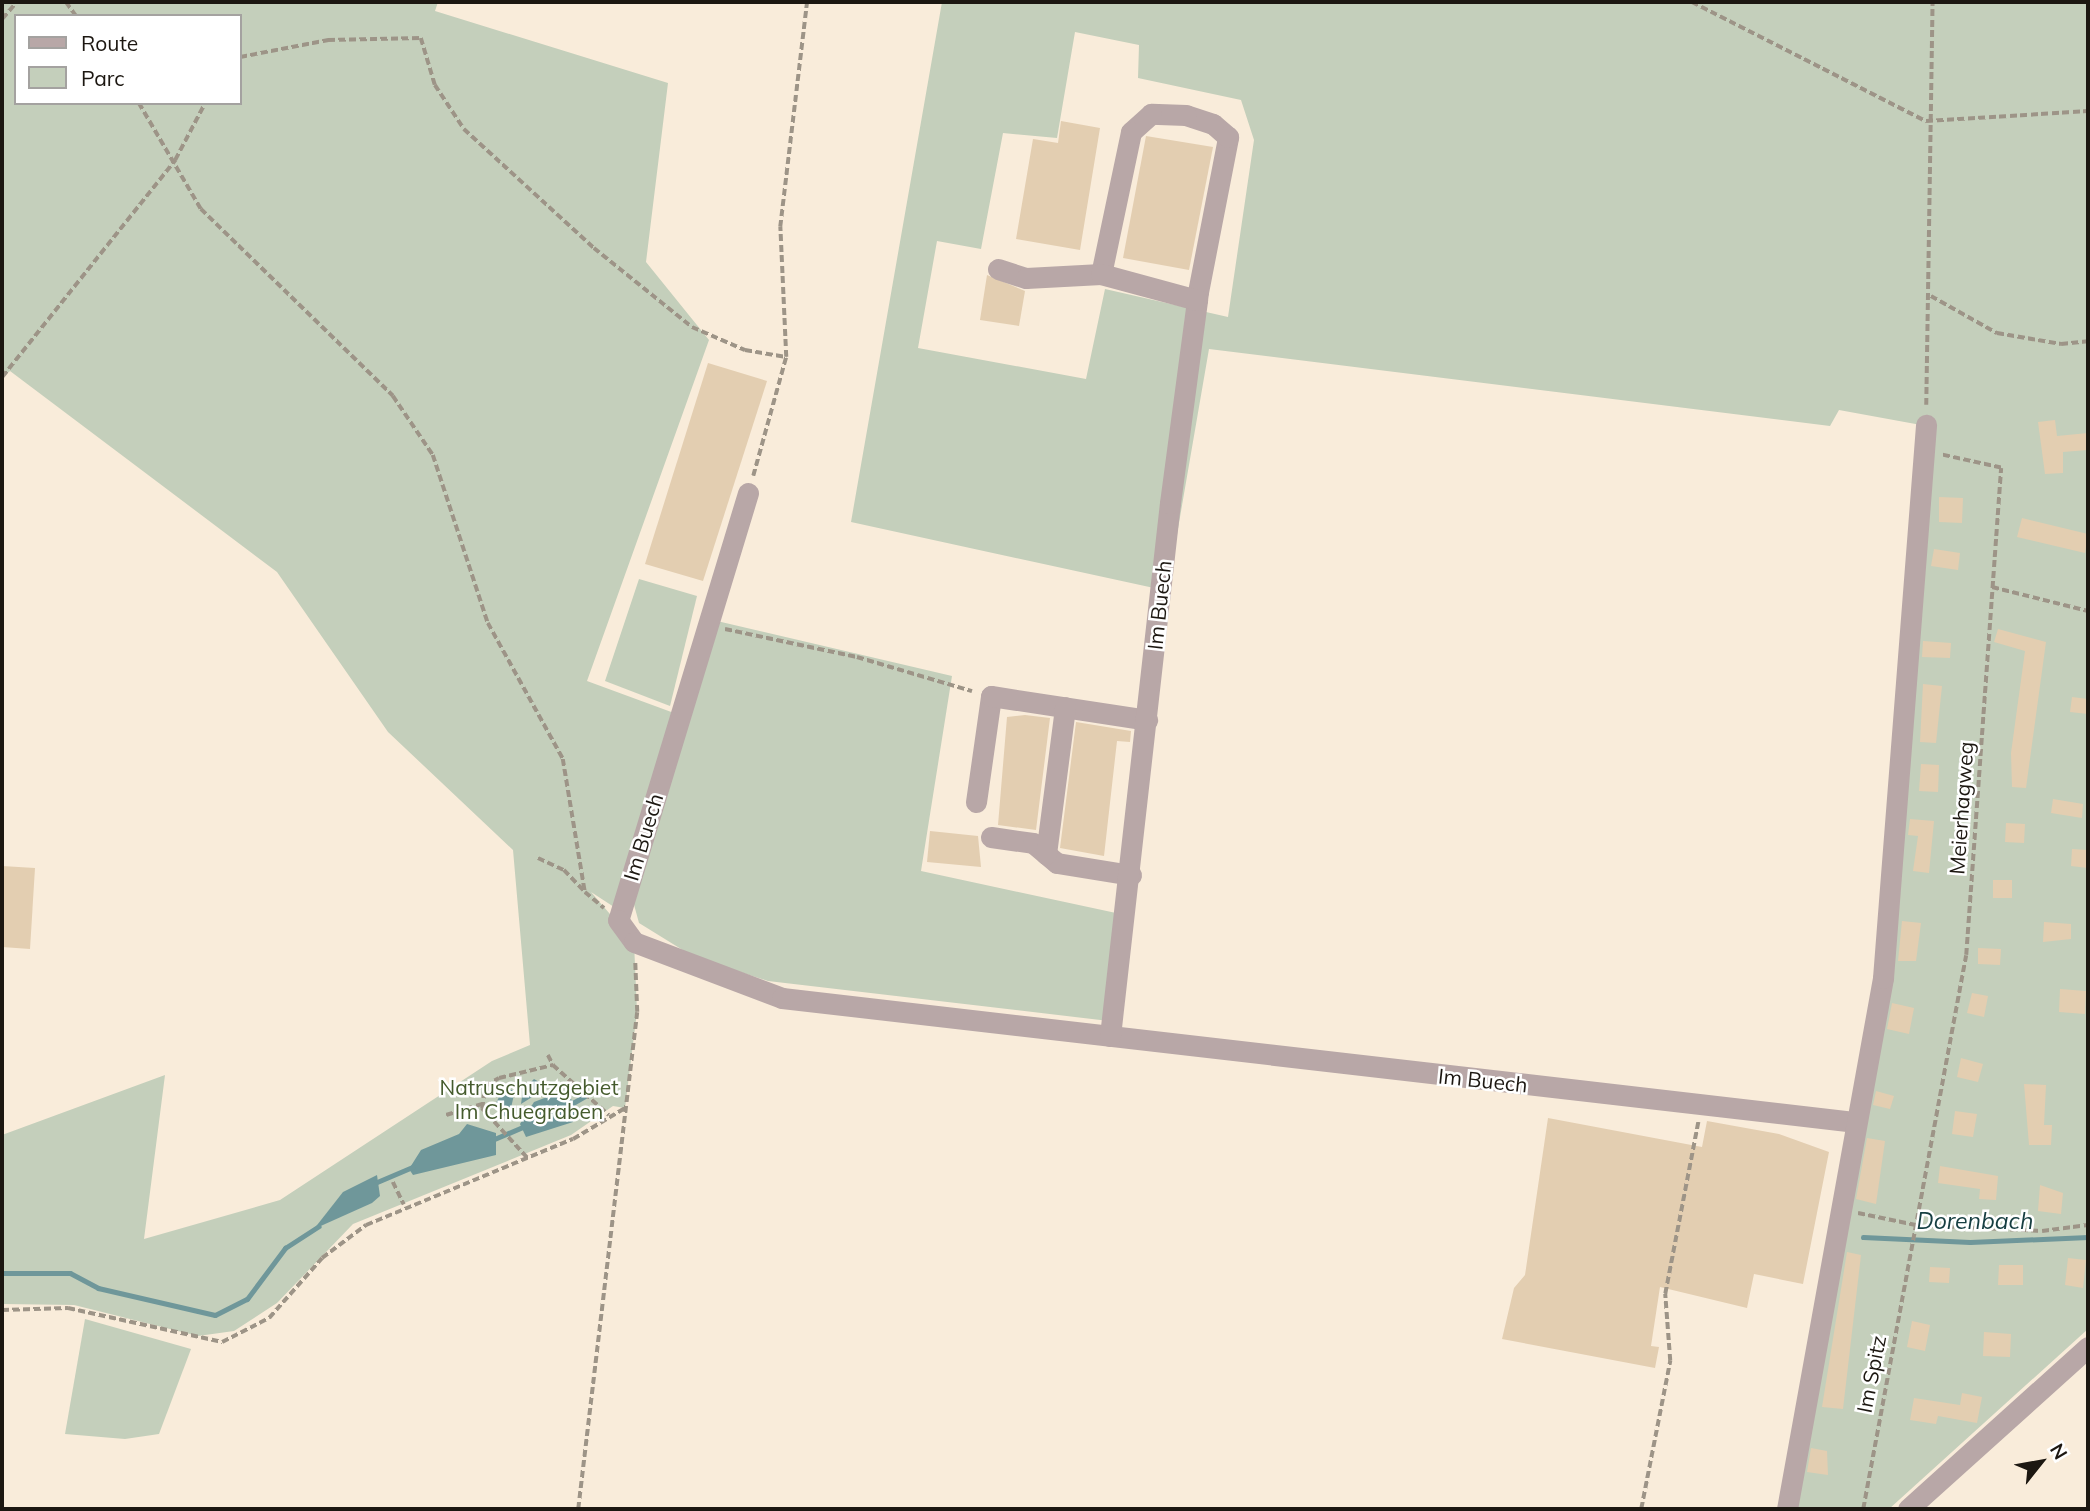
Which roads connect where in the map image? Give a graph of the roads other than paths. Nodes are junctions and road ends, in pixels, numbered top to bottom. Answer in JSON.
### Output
{"nodes":[{"id":1,"x":998,"y":269,"type":"dead end"},
{"id":2,"x":1101,"y":274,"type":"junction"},
{"id":3,"x":1197,"y":300,"type":"junction"},
{"id":4,"x":1926,"y":425,"type":"road end"},
{"id":5,"x":748,"y":493,"type":"road end"},
{"id":6,"x":1065,"y":707,"type":"junction"},
{"id":7,"x":1147,"y":720,"type":"junction"},
{"id":8,"x":976,"y":802,"type":"dead end"},
{"id":9,"x":991,"y":837,"type":"dead end"},
{"id":10,"x":1046,"y":854,"type":"junction"},
{"id":11,"x":1130,"y":875,"type":"junction"},
{"id":12,"x":1110,"y":1036,"type":"junction"},
{"id":13,"x":1856,"y":1122,"type":"junction"},
{"id":14,"x":2088,"y":1347,"type":"edge"},
{"id":15,"x":1787,"y":1509,"type":"edge"},
{"id":16,"x":1908,"y":1509,"type":"edge"}],
"edges":[{"from":1,"to":2,"type":"street"},
{"from":2,"to":3,"type":"street"},
{"from":2,"to":3,"type":"street","name":"Im Buech"},
{"from":3,"to":7,"type":"street","name":"Im Buech"},
{"from":4,"to":13,"type":"street"},
{"from":5,"to":12,"type":"street","name":"Im Buech"},
{"from":6,"to":7,"type":"street"},
{"from":6,"to":8,"type":"street"},
{"from":6,"to":10,"type":"street"},
{"from":7,"to":11,"type":"street","name":"Im Buech"},
{"from":9,"to":10,"type":"street"},
{"from":10,"to":11,"type":"street"},
{"from":11,"to":12,"type":"street","name":"Im Buech"},
{"from":12,"to":13,"type":"street","name":"Im Buech"},
{"from":13,"to":15,"type":"street"},
{"from":14,"to":16,"type":"street"}]}
